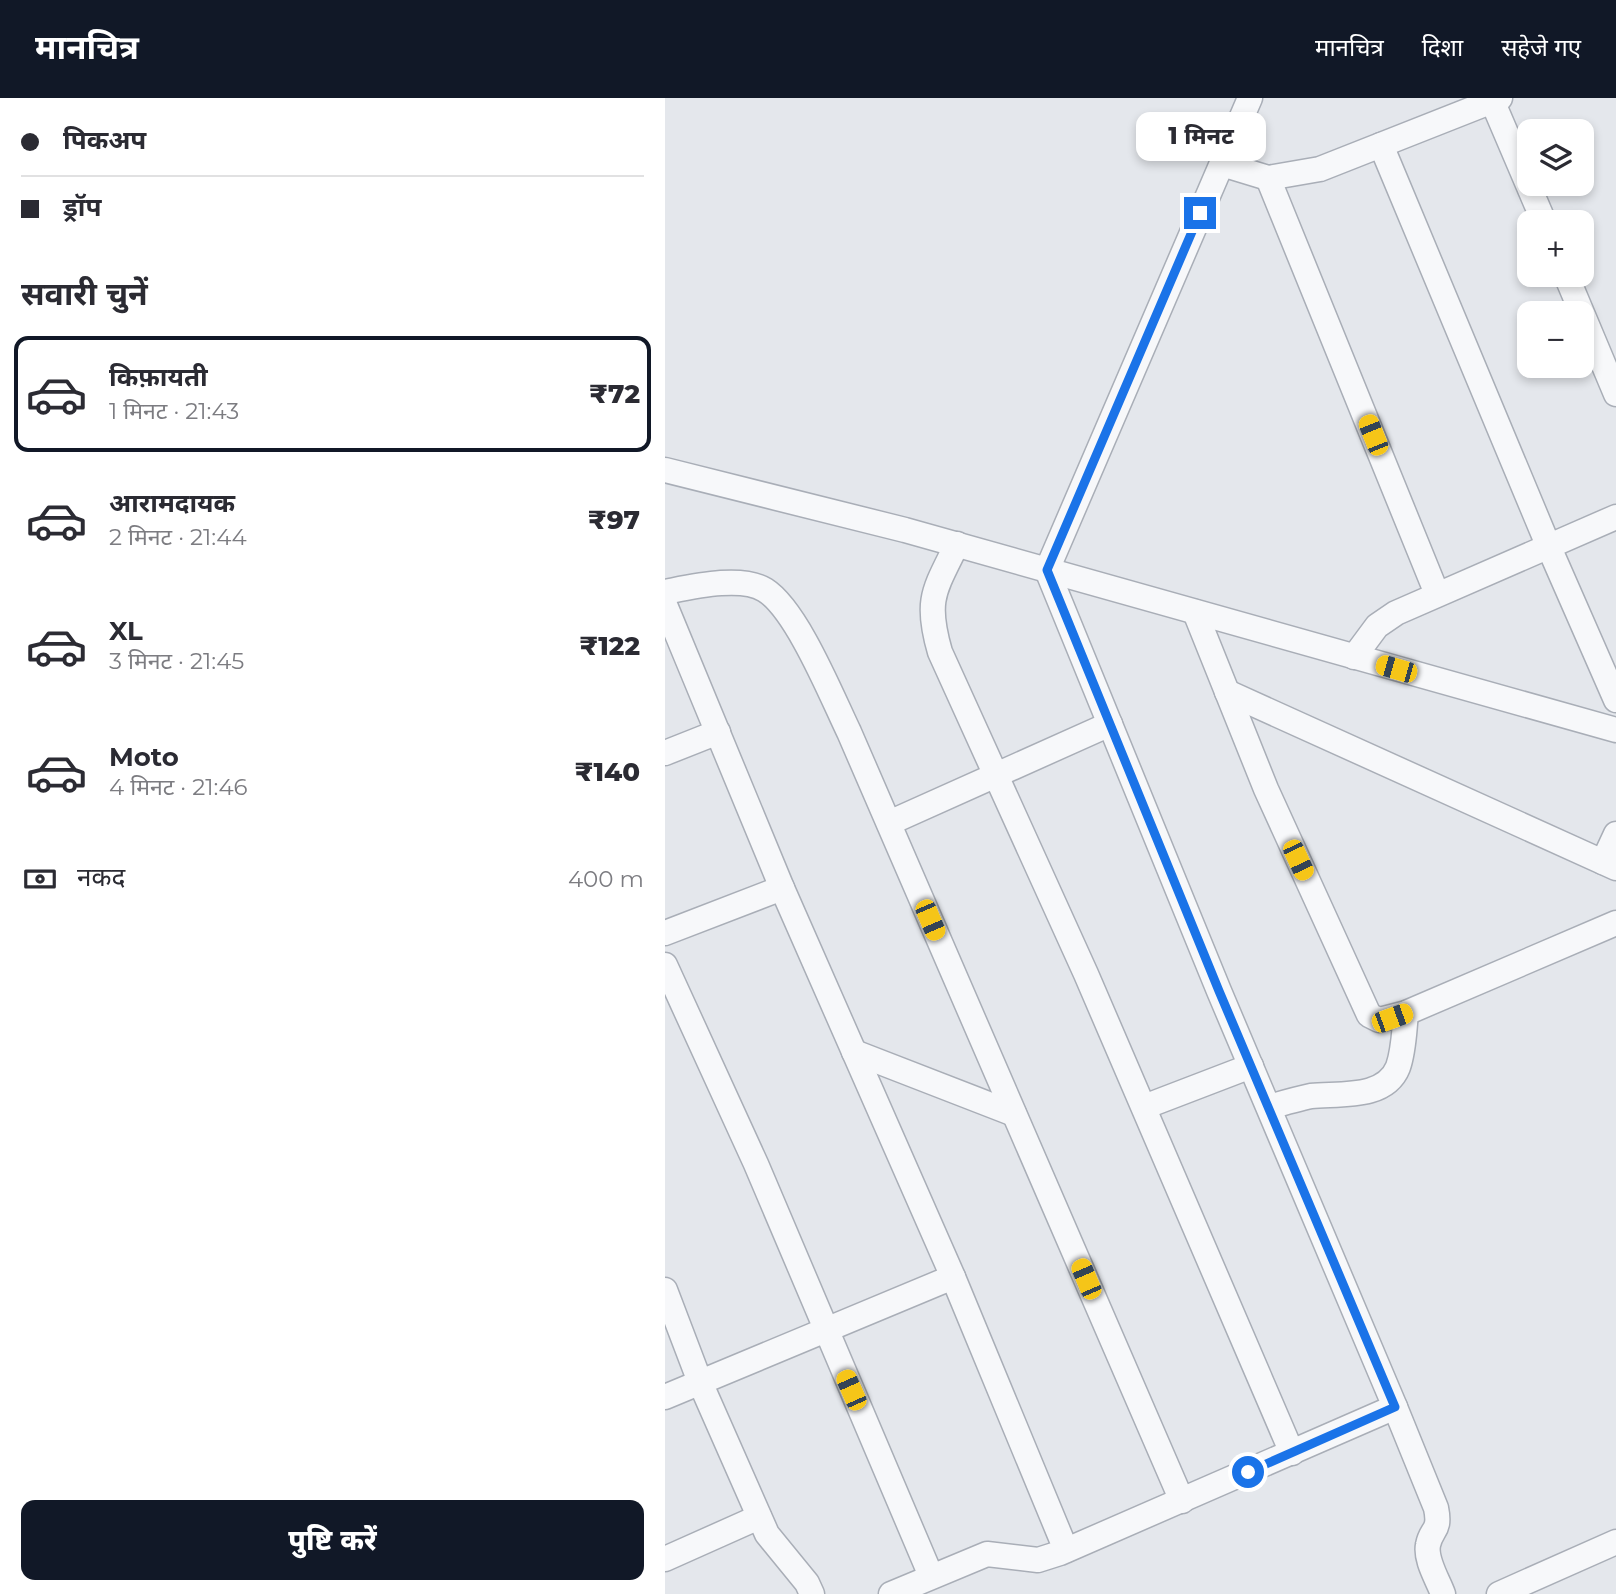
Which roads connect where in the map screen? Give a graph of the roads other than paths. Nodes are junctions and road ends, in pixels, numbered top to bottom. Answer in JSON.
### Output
{"nodes":[{"id":1,"x":1250,"y":98,"type":"edge"},
{"id":2,"x":1494,"y":99,"type":"edge"},
{"id":3,"x":1381,"y":145,"type":"junction"},
{"id":4,"x":1222,"y":164,"type":"junction"},
{"id":5,"x":1268,"y":178,"type":"junction"},
{"id":6,"x":1539,"y":210,"type":"edge"},
{"id":7,"x":1571,"y":287,"type":"edge"},
{"id":8,"x":1616,"y":394,"type":"edge"},
{"id":9,"x":665,"y":470,"type":"edge"},
{"id":10,"x":1616,"y":517,"type":"edge"},
{"id":11,"x":957,"y":544,"type":"junction"},
{"id":12,"x":1548,"y":545,"type":"junction"},
{"id":13,"x":1047,"y":570,"type":"junction"},
{"id":14,"x":665,"y":592,"type":"edge"},
{"id":15,"x":1437,"y":594,"type":"junction"},
{"id":16,"x":665,"y":605,"type":"edge"},
{"id":17,"x":1195,"y":612,"type":"junction"},
{"id":18,"x":1354,"y":657,"type":"junction"},
{"id":19,"x":1227,"y":692,"type":"junction"},
{"id":20,"x":1616,"y":700,"type":"edge"},
{"id":21,"x":1110,"y":724,"type":"junction"},
{"id":22,"x":1616,"y":730,"type":"edge"},
{"id":23,"x":718,"y":732,"type":"junction"},
{"id":24,"x":665,"y":753,"type":"edge"},
{"id":25,"x":995,"y":776,"type":"junction"},
{"id":26,"x":889,"y":823,"type":"junction"},
{"id":27,"x":1616,"y":834,"type":"edge"},
{"id":28,"x":1610,"y":865,"type":"edge"},
{"id":29,"x":782,"y":888,"type":"junction"},
{"id":30,"x":1616,"y":923,"type":"edge"},
{"id":31,"x":665,"y":933,"type":"edge"},
{"id":32,"x":665,"y":965,"type":"edge"},
{"id":33,"x":1406,"y":1013,"type":"junction"},
{"id":34,"x":854,"y":1052,"type":"junction"},
{"id":35,"x":1251,"y":1066,"type":"junction"},
{"id":36,"x":1144,"y":1107,"type":"junction"},
{"id":37,"x":1269,"y":1107,"type":"junction"},
{"id":38,"x":1014,"y":1114,"type":"junction"},
{"id":39,"x":953,"y":1277,"type":"junction"},
{"id":40,"x":665,"y":1290,"type":"edge"},
{"id":41,"x":825,"y":1330,"type":"junction"},
{"id":42,"x":701,"y":1382,"type":"junction"},
{"id":43,"x":665,"y":1397,"type":"edge"},
{"id":44,"x":1395,"y":1407,"type":"junction"},
{"id":45,"x":1292,"y":1453,"type":"junction"},
{"id":46,"x":1182,"y":1502,"type":"junction"},
{"id":47,"x":759,"y":1517,"type":"junction"},
{"id":48,"x":1066,"y":1550,"type":"junction"},
{"id":49,"x":1614,"y":1550,"type":"edge"},
{"id":50,"x":665,"y":1559,"type":"edge"},
{"id":51,"x":931,"y":1576,"type":"junction"},
{"id":52,"x":812,"y":1594,"type":"edge"},
{"id":53,"x":891,"y":1594,"type":"edge"},
{"id":54,"x":1443,"y":1594,"type":"edge"},
{"id":55,"x":1499,"y":1594,"type":"edge"}],
"edges":[{"from":1,"to":4,"type":"street"},
{"from":2,"to":3,"type":"street"},
{"from":2,"to":6,"type":"street"},
{"from":3,"to":5,"type":"street"},
{"from":3,"to":12,"type":"street"},
{"from":4,"to":5,"type":"street"},
{"from":4,"to":13,"type":"street"},
{"from":5,"to":15,"type":"street"},
{"from":7,"to":8,"type":"street"},
{"from":9,"to":11,"type":"street"},
{"from":10,"to":12,"type":"street"},
{"from":11,"to":13,"type":"street"},
{"from":11,"to":25,"type":"street"},
{"from":12,"to":15,"type":"street"},
{"from":12,"to":20,"type":"street"},
{"from":13,"to":17,"type":"street"},
{"from":13,"to":21,"type":"street"},
{"from":14,"to":26,"type":"street"},
{"from":15,"to":18,"type":"street"},
{"from":16,"to":23,"type":"street"},
{"from":17,"to":18,"type":"street"},
{"from":17,"to":19,"type":"street"},
{"from":18,"to":22,"type":"street"},
{"from":19,"to":28,"type":"street"},
{"from":19,"to":33,"type":"street"},
{"from":21,"to":25,"type":"street"},
{"from":21,"to":35,"type":"street"},
{"from":23,"to":24,"type":"street"},
{"from":23,"to":29,"type":"street"},
{"from":25,"to":26,"type":"street"},
{"from":25,"to":36,"type":"street"},
{"from":26,"to":38,"type":"street"},
{"from":27,"to":28,"type":"street"},
{"from":29,"to":31,"type":"street"},
{"from":29,"to":34,"type":"street"},
{"from":30,"to":33,"type":"street"},
{"from":32,"to":41,"type":"street"},
{"from":33,"to":37,"type":"street"},
{"from":34,"to":38,"type":"street"},
{"from":34,"to":39,"type":"street"},
{"from":35,"to":36,"type":"street"},
{"from":35,"to":37,"type":"street"},
{"from":36,"to":45,"type":"street"},
{"from":37,"to":44,"type":"street"},
{"from":38,"to":46,"type":"street"},
{"from":39,"to":41,"type":"street"},
{"from":39,"to":48,"type":"street"},
{"from":40,"to":42,"type":"street"},
{"from":41,"to":42,"type":"street"},
{"from":41,"to":51,"type":"street"},
{"from":42,"to":43,"type":"street"},
{"from":42,"to":47,"type":"street"},
{"from":44,"to":45,"type":"street"},
{"from":44,"to":54,"type":"street"},
{"from":45,"to":46,"type":"street"},
{"from":46,"to":48,"type":"street"},
{"from":47,"to":50,"type":"street"},
{"from":47,"to":52,"type":"street"},
{"from":48,"to":51,"type":"street"},
{"from":49,"to":55,"type":"street"},
{"from":51,"to":53,"type":"street"}]}
